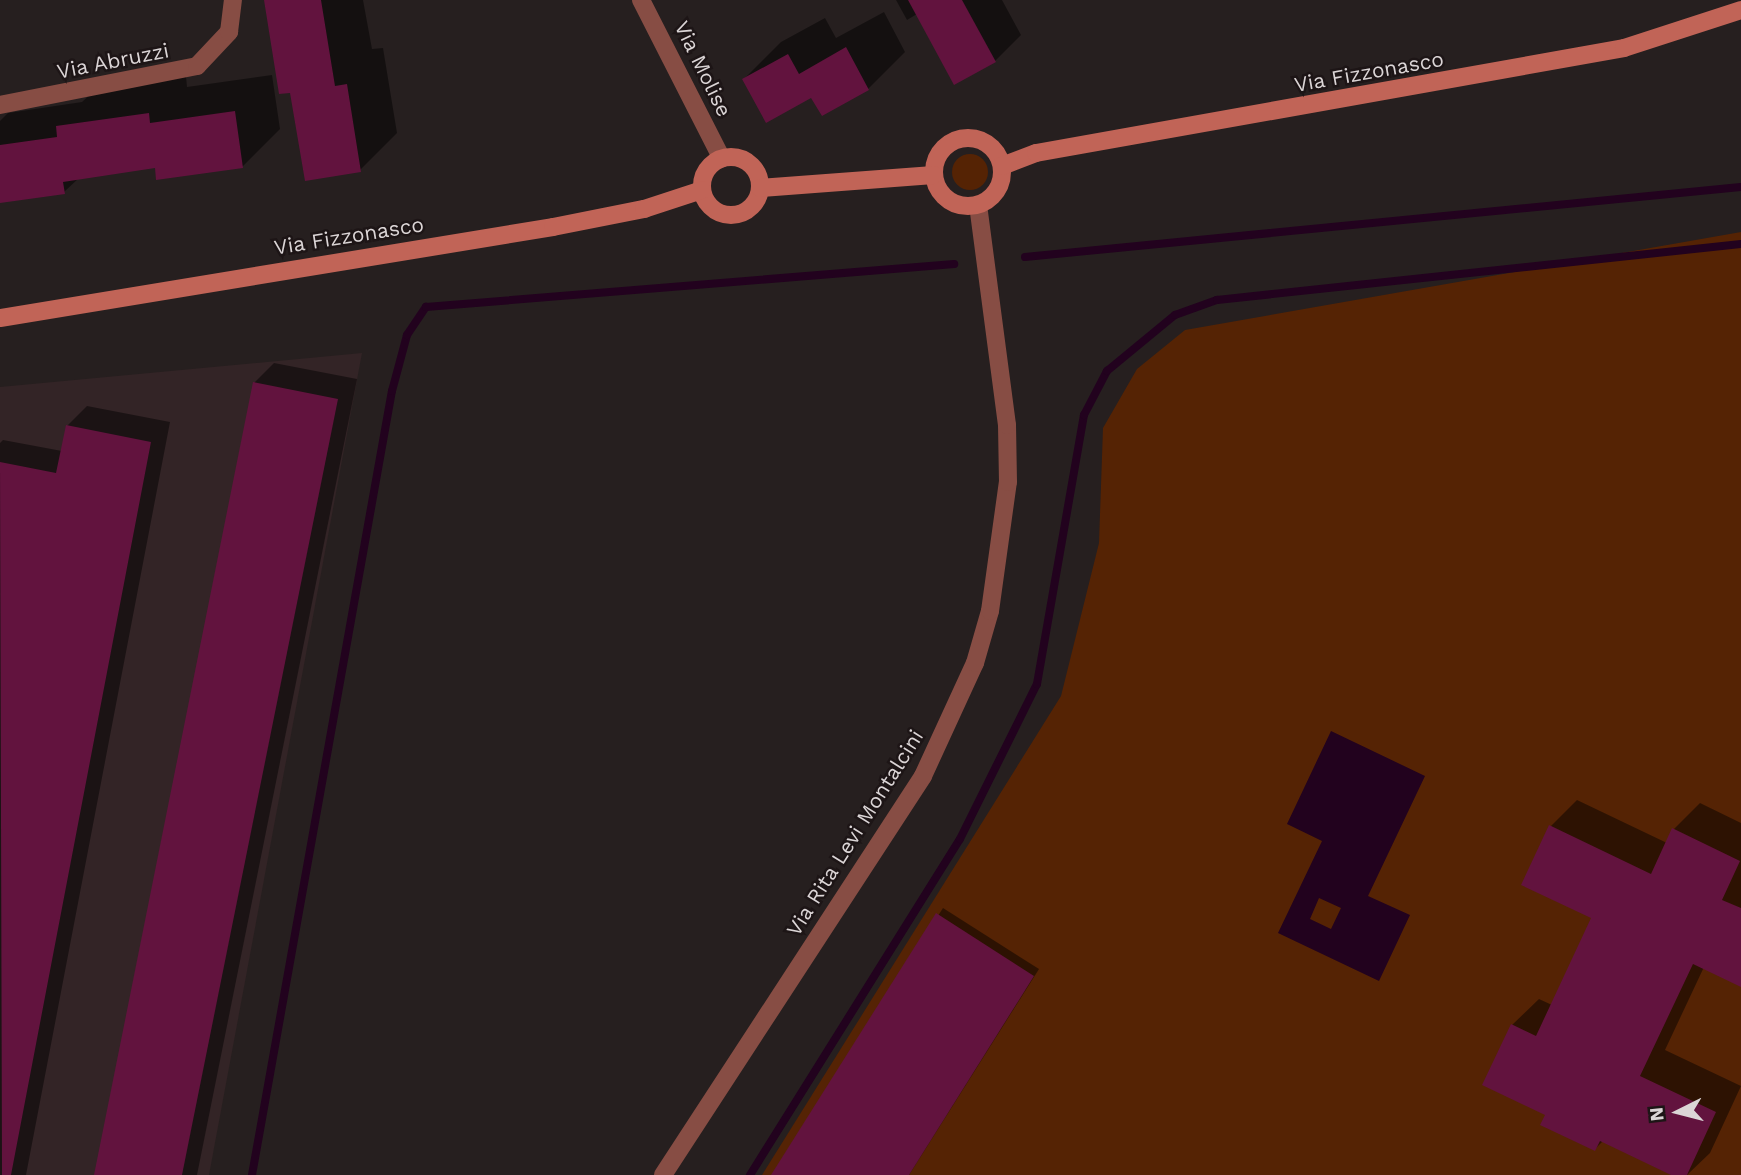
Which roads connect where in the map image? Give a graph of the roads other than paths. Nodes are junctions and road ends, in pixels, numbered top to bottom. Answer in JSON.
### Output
{"nodes":[{"id":1,"x":233,"y":0,"type":"edge"},
{"id":2,"x":641,"y":0,"type":"edge"},
{"id":3,"x":1741,"y":10,"type":"edge"},
{"id":4,"x":0,"y":105,"type":"edge"},
{"id":5,"x":722,"y":159,"type":"junction"},
{"id":6,"x":1002,"y":166,"type":"junction"},
{"id":7,"x":934,"y":175,"type":"junction"},
{"id":8,"x":760,"y":188,"type":"junction"},
{"id":9,"x":702,"y":190,"type":"junction"},
{"id":10,"x":978,"y":205,"type":"junction"},
{"id":11,"x":0,"y":318,"type":"edge"},
{"id":12,"x":663,"y":1175,"type":"edge"}],
"edges":[{"from":1,"to":4,"type":"street","name":"Via Abruzzi"},
{"from":2,"to":5,"type":"street","name":"Via Molise"},
{"from":3,"to":6,"type":"main road","name":"Via Fizzonasco"},
{"from":5,"to":8,"type":"main road"},
{"from":5,"to":9,"type":"main road"},
{"from":6,"to":7,"type":"main road"},
{"from":6,"to":10,"type":"main road"},
{"from":7,"to":8,"type":"main road"},
{"from":7,"to":10,"type":"main road"},
{"from":8,"to":9,"type":"main road"},
{"from":9,"to":11,"type":"main road","name":"Via Fizzonasco"},
{"from":10,"to":12,"type":"street","name":"Via Rita Levi Montalcini"}]}
